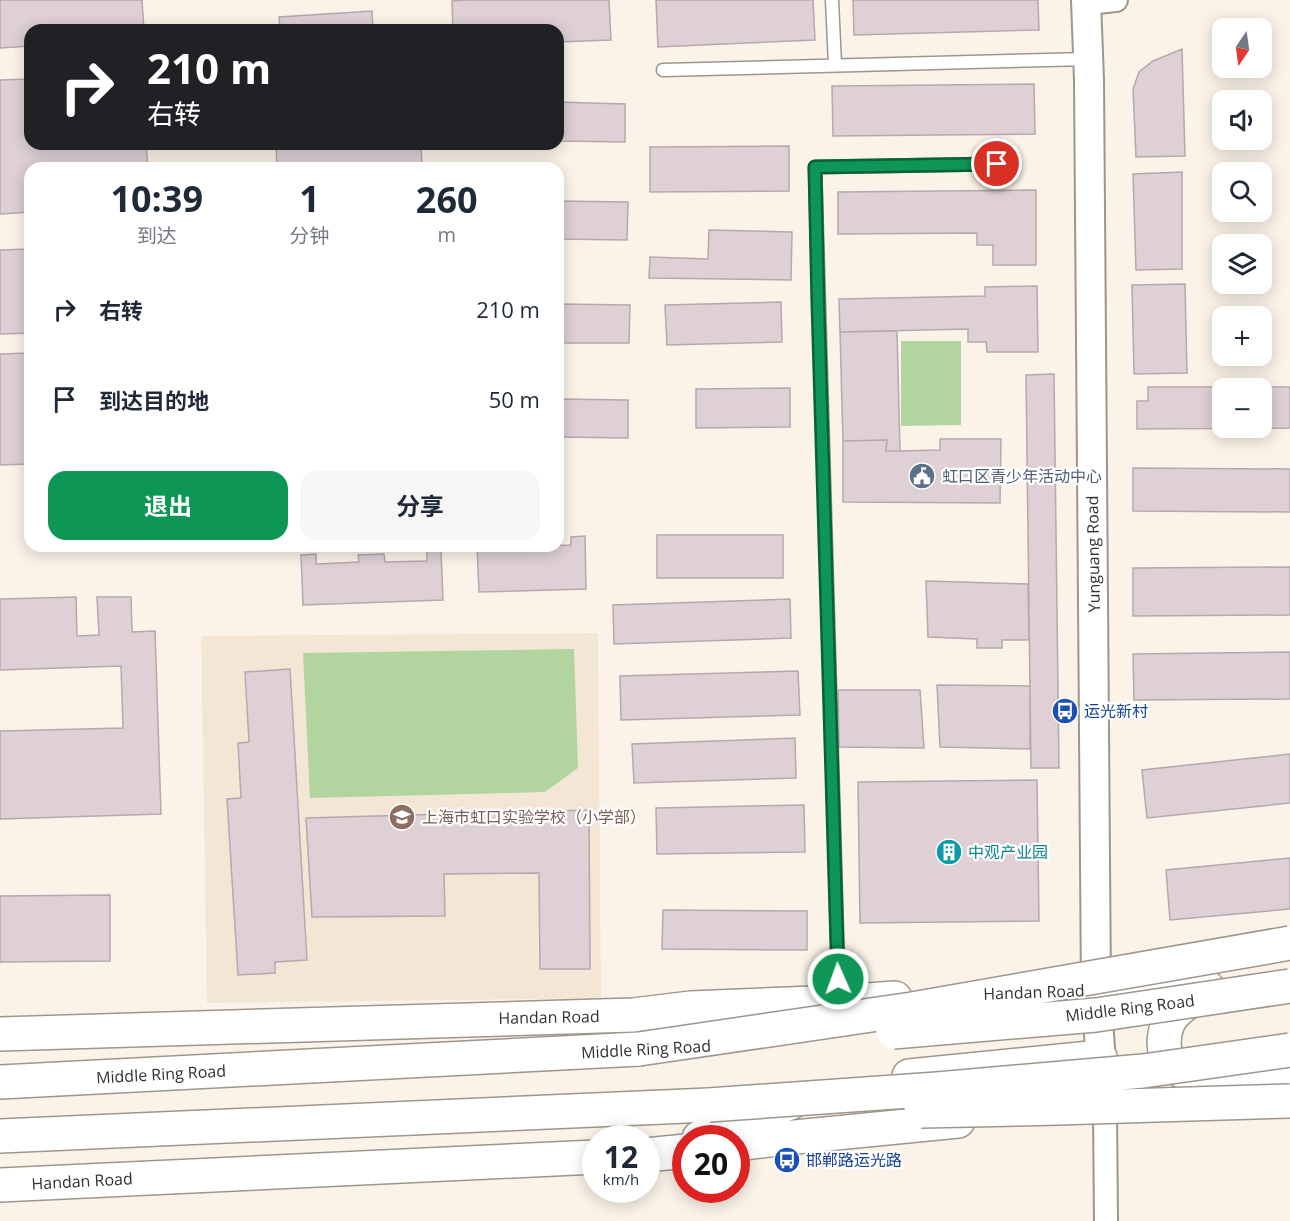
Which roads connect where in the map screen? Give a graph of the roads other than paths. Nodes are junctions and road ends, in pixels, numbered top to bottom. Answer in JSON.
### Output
{"nodes":[{"id":1,"x":832,"y":0,"type":"edge"},
{"id":2,"x":1116,"y":0,"type":"edge"},
{"id":3,"x":1087,"y":1,"type":"edge"},
{"id":4,"x":1088,"y":59,"type":"junction"},
{"id":5,"x":836,"y":65,"type":"junction"},
{"id":6,"x":663,"y":70,"type":"dead end"},
{"id":7,"x":997,"y":164,"type":"dead end"},
{"id":8,"x":1290,"y":943,"type":"edge"},
{"id":9,"x":1290,"y":959,"type":"edge"},
{"id":10,"x":1246,"y":986,"type":"junction"},
{"id":11,"x":1290,"y":986,"type":"edge"},
{"id":12,"x":1096,"y":990,"type":"junction"},
{"id":13,"x":838,"y":1002,"type":"junction"},
{"id":14,"x":0,"y":1034,"type":"edge"},
{"id":15,"x":639,"y":1049,"type":"junction"},
{"id":16,"x":1290,"y":1050,"type":"edge"},
{"id":17,"x":1100,"y":1057,"type":"junction"},
{"id":18,"x":0,"y":1082,"type":"edge"},
{"id":19,"x":1283,"y":1087,"type":"edge"},
{"id":20,"x":709,"y":1105,"type":"junction"},
{"id":21,"x":1105,"y":1107,"type":"junction"},
{"id":22,"x":732,"y":1125,"type":"edge"},
{"id":23,"x":0,"y":1136,"type":"edge"},
{"id":24,"x":750,"y":1142,"type":"edge"},
{"id":25,"x":582,"y":1158,"type":"edge"},
{"id":26,"x":0,"y":1185,"type":"edge"},
{"id":27,"x":1106,"y":1221,"type":"edge"}],
"edges":[{"from":1,"to":5,"type":"lane"},
{"from":2,"to":3,"type":"street"},
{"from":3,"to":4,"type":"street","name":"Yunguang Road"},
{"from":4,"to":5,"type":"lane"},
{"from":4,"to":12,"type":"street","name":"Yunguang Road"},
{"from":5,"to":6,"type":"lane"},
{"from":7,"to":13,"type":"lane"},
{"from":8,"to":15,"type":"main road","bridge":true},
{"from":9,"to":12,"type":"main road","name":"Handan Road"},
{"from":10,"to":11,"type":"main road","name":"Handan Road"},
{"from":10,"to":12,"type":"main road","name":"Handan Road"},
{"from":10,"to":19,"type":"main road"},
{"from":11,"to":15,"type":"main road","name":"Middle Ring Road","bridge":true},
{"from":12,"to":13,"type":"main road","name":"Handan Road"},
{"from":12,"to":17,"type":"street","name":"Yunguang Road"},
{"from":13,"to":14,"type":"main road","name":"Handan Road"},
{"from":15,"to":18,"type":"main road","name":"Middle Ring Road"},
{"from":16,"to":20,"type":"main road","bridge":true},
{"from":17,"to":21,"type":"street","name":"Yunguang Road"},
{"from":17,"to":22,"type":"main road"},
{"from":19,"to":20,"type":"main road","bridge":true},
{"from":19,"to":21,"type":"main road"},
{"from":20,"to":23,"type":"main road"},
{"from":21,"to":24,"type":"main road"},
{"from":21,"to":27,"type":"street"},
{"from":25,"to":26,"type":"main road","name":"Handan Road"}]}
